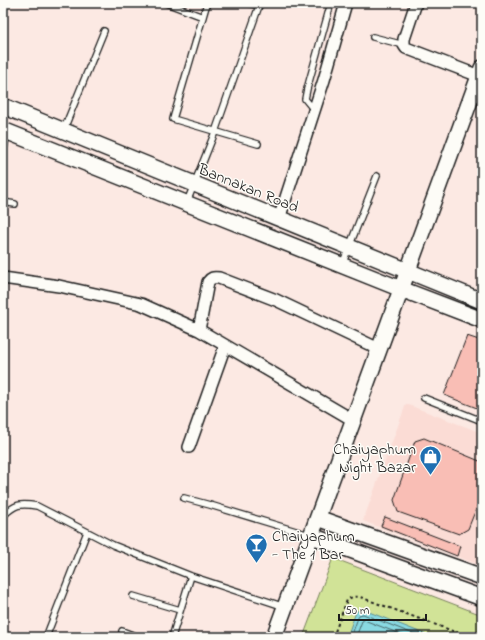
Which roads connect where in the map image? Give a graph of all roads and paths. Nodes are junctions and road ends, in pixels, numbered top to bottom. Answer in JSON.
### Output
{"nodes":[{"id":1,"x":166,"y":3,"type":"edge"},
{"id":2,"x":207,"y":3,"type":"edge"},
{"id":3,"x":249,"y":3,"type":"edge"},
{"id":4,"x":331,"y":3,"type":"edge"},
{"id":5,"x":346,"y":3,"type":"edge"},
{"id":6,"x":416,"y":3,"type":"edge"},
{"id":7,"x":259,"y":4,"type":"edge"},
{"id":8,"x":203,"y":17,"type":"junction"},
{"id":9,"x":104,"y":31,"type":"dead end"},
{"id":10,"x":373,"y":38,"type":"dead end"},
{"id":11,"x":404,"y":45,"type":"junction"},
{"id":12,"x":481,"y":73,"type":"edge"},
{"id":13,"x":3,"y":106,"type":"edge"},
{"id":14,"x":314,"y":110,"type":"junction"},
{"id":15,"x":5,"y":131,"type":"edge"},
{"id":16,"x":63,"y":131,"type":"junction"},
{"id":17,"x":214,"y":132,"type":"junction"},
{"id":18,"x":83,"y":139,"type":"junction"},
{"id":19,"x":258,"y":144,"type":"dead end"},
{"id":20,"x":3,"y":154,"type":"edge"},
{"id":21,"x":74,"y":159,"type":"junction"},
{"id":22,"x":377,"y":176,"type":"dead end"},
{"id":23,"x":195,"y":184,"type":"junction"},
{"id":24,"x":3,"y":202,"type":"edge"},
{"id":25,"x":15,"y":204,"type":"dead end"},
{"id":26,"x":186,"y":204,"type":"junction"},
{"id":27,"x":279,"y":219,"type":"junction"},
{"id":28,"x":349,"y":247,"type":"junction"},
{"id":29,"x":342,"y":265,"type":"junction"},
{"id":30,"x":408,"y":271,"type":"junction"},
{"id":31,"x":3,"y":278,"type":"edge"},
{"id":32,"x":401,"y":289,"type":"junction"},
{"id":33,"x":482,"y":301,"type":"edge"},
{"id":34,"x":482,"y":320,"type":"edge"},
{"id":35,"x":199,"y":330,"type":"junction"},
{"id":36,"x":225,"y":346,"type":"junction"},
{"id":37,"x":379,"y":349,"type":"junction"},
{"id":38,"x":424,"y":398,"type":"dead end"},
{"id":39,"x":353,"y":420,"type":"junction"},
{"id":40,"x":482,"y":421,"type":"edge"},
{"id":41,"x":189,"y":447,"type":"dead end"},
{"id":42,"x":184,"y":498,"type":"dead end"},
{"id":43,"x":3,"y":516,"type":"edge"},
{"id":44,"x":318,"y":518,"type":"junction"},
{"id":45,"x":87,"y":532,"type":"junction"},
{"id":46,"x":312,"y":536,"type":"junction"},
{"id":47,"x":191,"y":576,"type":"junction"},
{"id":48,"x":482,"y":577,"type":"edge"},
{"id":49,"x":133,"y":596,"type":"dead end"},
{"id":50,"x":482,"y":598,"type":"edge"},
{"id":51,"x":285,"y":607,"type":"junction"},
{"id":52,"x":180,"y":610,"type":"junction"},
{"id":53,"x":122,"y":631,"type":"dead end"},
{"id":54,"x":46,"y":637,"type":"edge"},
{"id":55,"x":138,"y":637,"type":"edge"},
{"id":56,"x":172,"y":637,"type":"edge"},
{"id":57,"x":274,"y":637,"type":"edge"},
{"id":58,"x":333,"y":637,"type":"edge"},
{"id":59,"x":469,"y":637,"type":"edge"}],
"edges":[{"from":1,"to":8,"type":"lane"},
{"from":2,"to":8,"type":"lane"},
{"from":3,"to":7,"type":"lane"},
{"from":4,"to":14,"type":"lane"},
{"from":5,"to":14,"type":"street"},
{"from":6,"to":11,"type":"street"},
{"from":7,"to":17,"type":"lane"},
{"from":8,"to":17,"type":"lane"},
{"from":9,"to":16,"type":"lane"},
{"from":10,"to":11,"type":"lane"},
{"from":11,"to":12,"type":"street"},
{"from":12,"to":30,"type":"street"},
{"from":13,"to":16,"type":"street","name":"Bannakan Road"},
{"from":14,"to":27,"type":"street"},
{"from":15,"to":20,"type":"lane"},
{"from":15,"to":21,"type":"street"},
{"from":16,"to":18,"type":"street","name":"Bannakan Road"},
{"from":17,"to":19,"type":"lane"},
{"from":17,"to":23,"type":"lane"},
{"from":18,"to":21,"type":"street"},
{"from":18,"to":23,"type":"street","name":"Bannakan Road"},
{"from":21,"to":26,"type":"street"},
{"from":22,"to":28,"type":"lane"},
{"from":23,"to":26,"type":"lane"},
{"from":23,"to":27,"type":"street","name":"Bannakan Road"},
{"from":24,"to":25,"type":"lane"},
{"from":26,"to":29,"type":"street"},
{"from":27,"to":28,"type":"street","name":"Bannakan Road"},
{"from":28,"to":29,"type":"lane"},
{"from":28,"to":30,"type":"street","name":"Bannakan Road"},
{"from":29,"to":32,"type":"street"},
{"from":30,"to":32,"type":"street"},
{"from":30,"to":33,"type":"street","name":"Bannakan Road"},
{"from":31,"to":35,"type":"street"},
{"from":32,"to":34,"type":"street"},
{"from":32,"to":37,"type":"street"},
{"from":35,"to":36,"type":"street"},
{"from":35,"to":37,"type":"street"},
{"from":36,"to":39,"type":"street"},
{"from":36,"to":41,"type":"street"},
{"from":37,"to":39,"type":"street"},
{"from":38,"to":40,"type":"lane"},
{"from":39,"to":44,"type":"street"},
{"from":42,"to":46,"type":"lane"},
{"from":43,"to":45,"type":"lane"},
{"from":44,"to":46,"type":"street"},
{"from":44,"to":48,"type":"street"},
{"from":45,"to":47,"type":"lane"},
{"from":45,"to":54,"type":"lane"},
{"from":46,"to":50,"type":"street"},
{"from":46,"to":51,"type":"street"},
{"from":47,"to":51,"type":"lane"},
{"from":47,"to":52,"type":"lane"},
{"from":49,"to":52,"type":"lane"},
{"from":51,"to":57,"type":"street"},
{"from":52,"to":56,"type":"lane"},
{"from":53,"to":55,"type":"lane"},
{"from":58,"to":59,"type":"path"}]}
